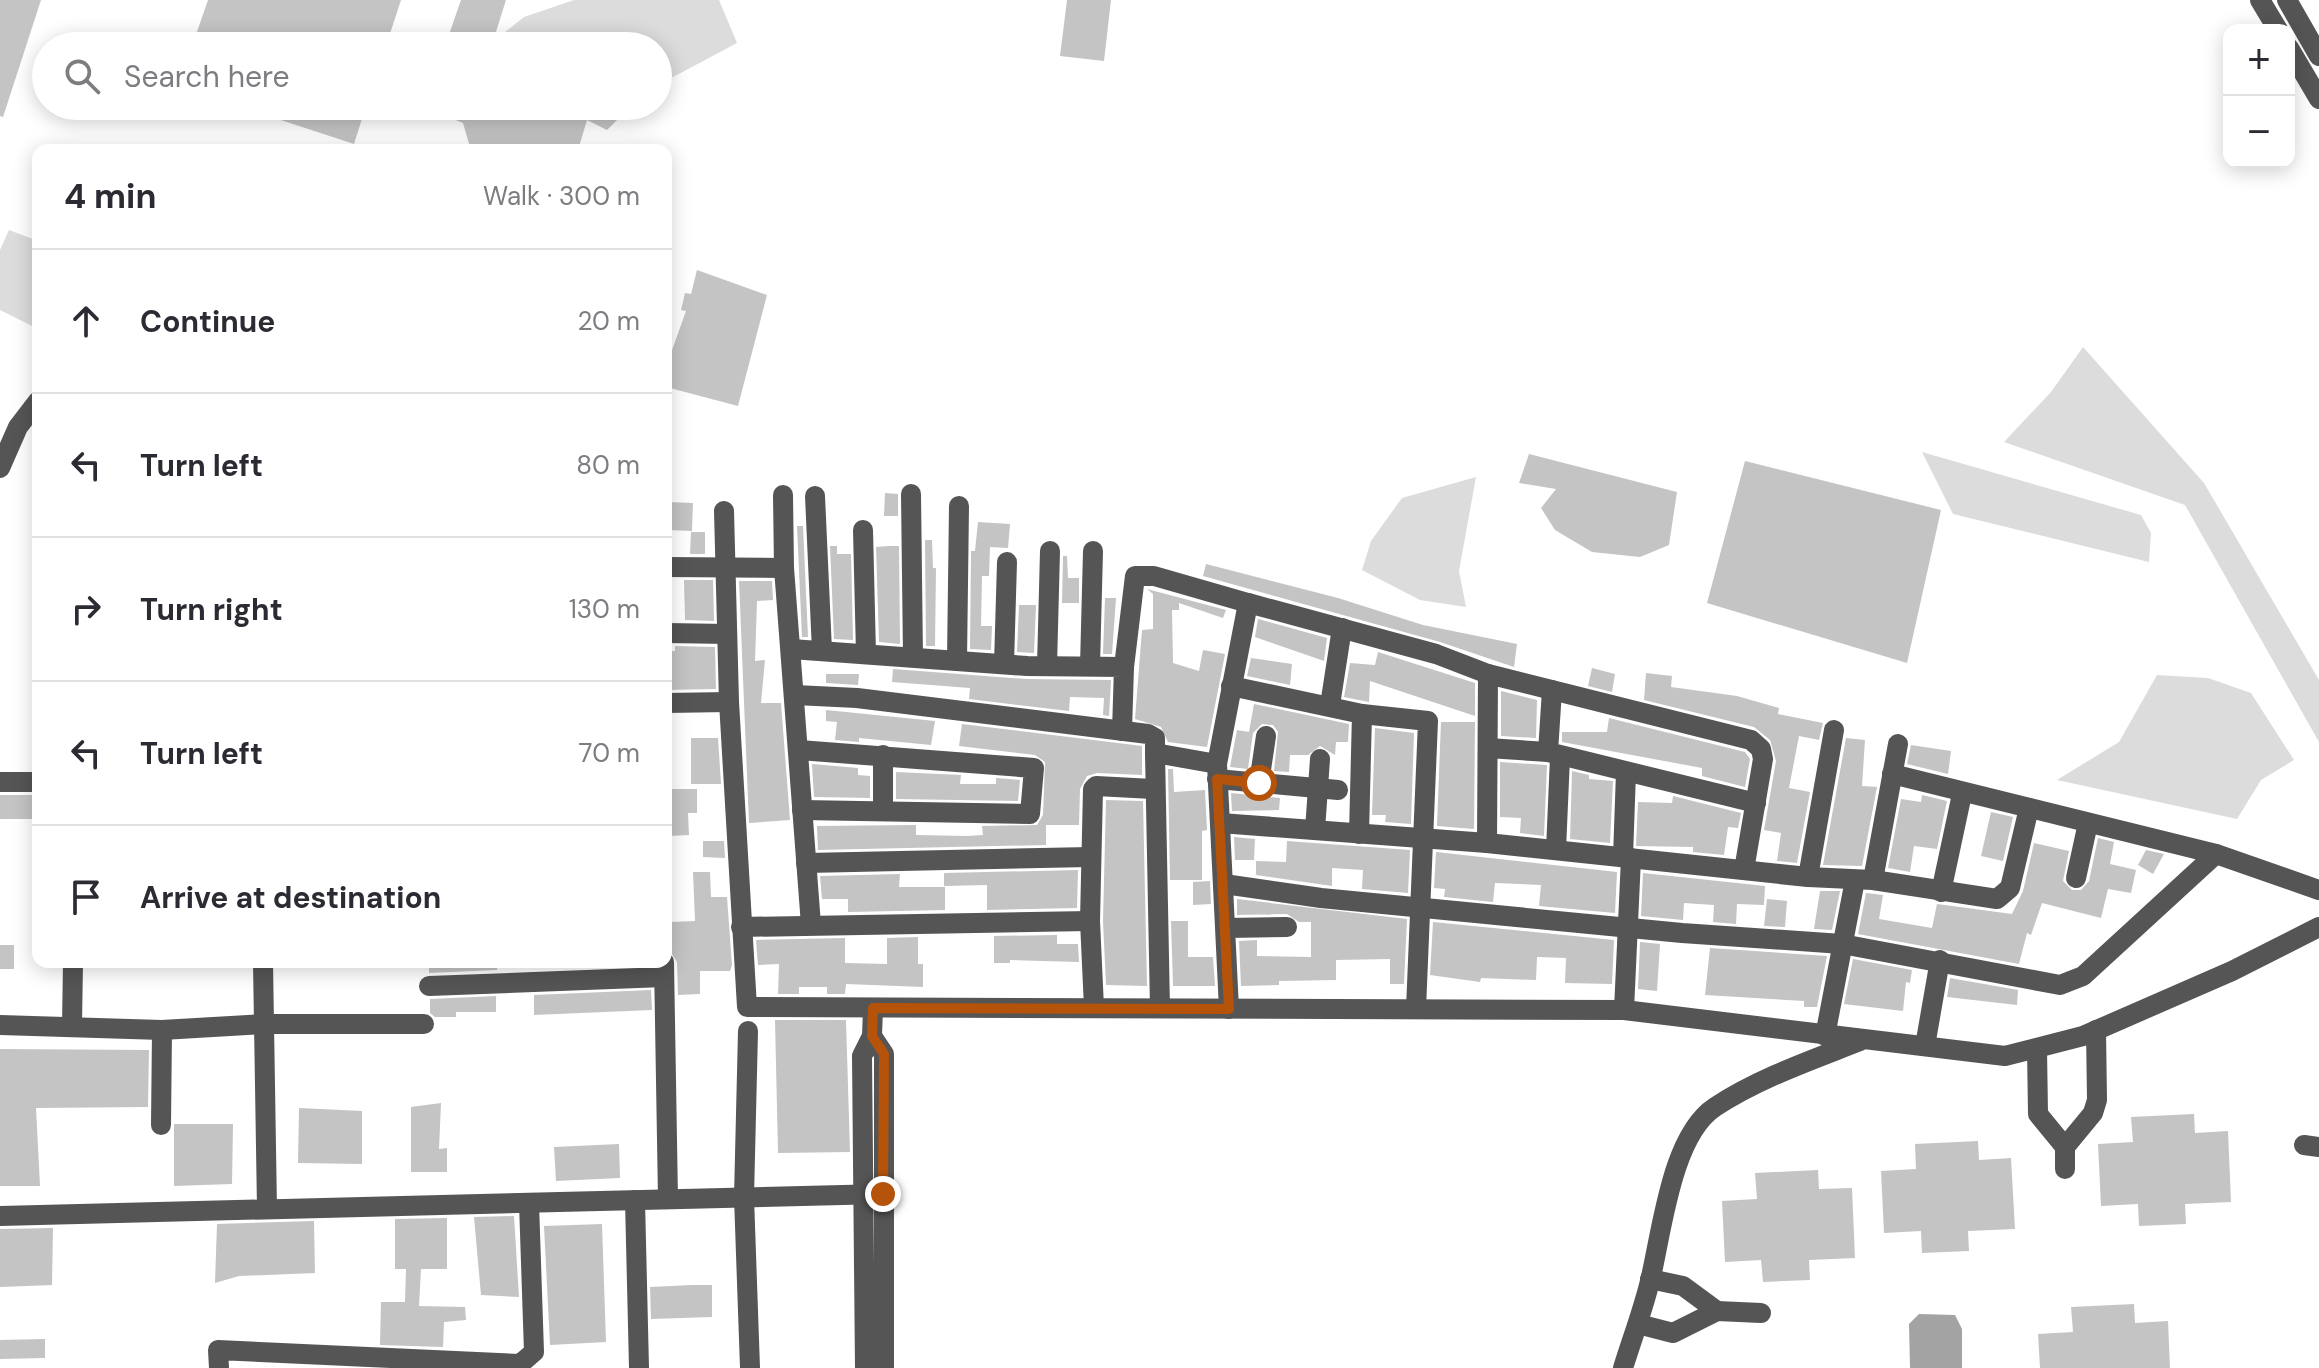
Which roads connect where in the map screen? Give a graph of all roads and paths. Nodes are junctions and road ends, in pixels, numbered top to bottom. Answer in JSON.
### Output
{"nodes":[{"id":1,"x":2260,"y":0,"type":"edge"},
{"id":2,"x":2287,"y":0,"type":"edge"},
{"id":3,"x":2274,"y":24,"type":"edge"},
{"id":4,"x":2319,"y":56,"type":"edge"},
{"id":5,"x":2295,"y":58,"type":"edge"},
{"id":6,"x":2319,"y":99,"type":"edge"},
{"id":7,"x":32,"y":413,"type":"edge"},
{"id":8,"x":9,"y":431,"type":"edge"},
{"id":9,"x":0,"y":468,"type":"edge"},
{"id":10,"x":911,"y":494,"type":"dead end"},
{"id":11,"x":783,"y":495,"type":"dead end"},
{"id":12,"x":815,"y":496,"type":"dead end"},
{"id":13,"x":959,"y":506,"type":"dead end"},
{"id":14,"x":724,"y":511,"type":"dead end"},
{"id":15,"x":863,"y":530,"type":"dead end"},
{"id":16,"x":1050,"y":551,"type":"dead end"},
{"id":17,"x":1093,"y":551,"type":"dead end"},
{"id":18,"x":1007,"y":562,"type":"dead end"},
{"id":19,"x":672,"y":567,"type":"edge"},
{"id":20,"x":725,"y":568,"type":"junction"},
{"id":21,"x":784,"y":568,"type":"junction"},
{"id":22,"x":1248,"y":603,"type":"junction"},
{"id":23,"x":1342,"y":628,"type":"junction"},
{"id":24,"x":672,"y":633,"type":"edge"},
{"id":25,"x":727,"y":634,"type":"junction"},
{"id":26,"x":791,"y":649,"type":"junction"},
{"id":27,"x":822,"y":651,"type":"junction"},
{"id":28,"x":866,"y":654,"type":"junction"},
{"id":29,"x":913,"y":657,"type":"junction"},
{"id":30,"x":957,"y":661,"type":"junction"},
{"id":31,"x":1004,"y":664,"type":"junction"},
{"id":32,"x":1047,"y":666,"type":"junction"},
{"id":33,"x":1090,"y":666,"type":"junction"},
{"id":34,"x":1124,"y":667,"type":"junction"},
{"id":35,"x":1488,"y":674,"type":"junction"},
{"id":36,"x":1231,"y":686,"type":"junction"},
{"id":37,"x":1552,"y":690,"type":"junction"},
{"id":38,"x":795,"y":695,"type":"junction"},
{"id":39,"x":729,"y":702,"type":"junction"},
{"id":40,"x":672,"y":703,"type":"edge"},
{"id":41,"x":1330,"y":705,"type":"junction"},
{"id":42,"x":1362,"y":714,"type":"junction"},
{"id":43,"x":1834,"y":730,"type":"dead end"},
{"id":44,"x":1122,"y":731,"type":"junction"},
{"id":45,"x":1266,"y":736,"type":"dead end"},
{"id":46,"x":1898,"y":744,"type":"dead end"},
{"id":47,"x":1488,"y":748,"type":"junction"},
{"id":48,"x":799,"y":750,"type":"junction"},
{"id":49,"x":1155,"y":753,"type":"junction"},
{"id":50,"x":883,"y":755,"type":"junction"},
{"id":51,"x":1554,"y":755,"type":"junction"},
{"id":52,"x":1320,"y":759,"type":"dead end"},
{"id":53,"x":1217,"y":772,"type":"junction"},
{"id":54,"x":1626,"y":772,"type":"junction"},
{"id":55,"x":1892,"y":774,"type":"junction"},
{"id":56,"x":0,"y":782,"type":"edge"},
{"id":57,"x":32,"y":782,"type":"edge"},
{"id":58,"x":1259,"y":783,"type":"junction"},
{"id":59,"x":1153,"y":789,"type":"junction"},
{"id":60,"x":1328,"y":789,"type":"junction"},
{"id":61,"x":1962,"y":794,"type":"junction"},
{"id":62,"x":1756,"y":803,"type":"junction"},
{"id":63,"x":2029,"y":808,"type":"junction"},
{"id":64,"x":802,"y":810,"type":"junction"},
{"id":65,"x":883,"y":810,"type":"junction"},
{"id":66,"x":1220,"y":823,"type":"junction"},
{"id":67,"x":2088,"y":823,"type":"junction"},
{"id":68,"x":1315,"y":830,"type":"junction"},
{"id":69,"x":1359,"y":834,"type":"junction"},
{"id":70,"x":1425,"y":839,"type":"junction"},
{"id":71,"x":1487,"y":843,"type":"junction"},
{"id":72,"x":1556,"y":850,"type":"junction"},
{"id":73,"x":2216,"y":854,"type":"junction"},
{"id":74,"x":1090,"y":857,"type":"junction"},
{"id":75,"x":1627,"y":858,"type":"junction"},
{"id":76,"x":806,"y":863,"type":"junction"},
{"id":77,"x":1744,"y":870,"type":"junction"},
{"id":78,"x":1808,"y":877,"type":"junction"},
{"id":79,"x":2076,"y":878,"type":"dead end"},
{"id":80,"x":1864,"y":880,"type":"junction"},
{"id":81,"x":1224,"y":884,"type":"junction"},
{"id":82,"x":2319,"y":890,"type":"edge"},
{"id":83,"x":1941,"y":892,"type":"junction"},
{"id":84,"x":1420,"y":906,"type":"junction"},
{"id":85,"x":1090,"y":921,"type":"junction"},
{"id":86,"x":811,"y":925,"type":"junction"},
{"id":87,"x":741,"y":927,"type":"junction"},
{"id":88,"x":1287,"y":927,"type":"dead end"},
{"id":89,"x":1626,"y":927,"type":"junction"},
{"id":90,"x":2319,"y":927,"type":"edge"},
{"id":91,"x":1226,"y":928,"type":"junction"},
{"id":92,"x":1842,"y":944,"type":"junction"},
{"id":93,"x":1940,"y":960,"type":"junction"},
{"id":94,"x":73,"y":968,"type":"edge"},
{"id":95,"x":263,"y":968,"type":"edge"},
{"id":96,"x":664,"y":970,"type":"edge"},
{"id":97,"x":429,"y":986,"type":"dead end"},
{"id":98,"x":873,"y":1008,"type":"junction"},
{"id":99,"x":1094,"y":1008,"type":"junction"},
{"id":100,"x":1160,"y":1008,"type":"junction"},
{"id":101,"x":1229,"y":1009,"type":"junction"},
{"id":102,"x":1416,"y":1009,"type":"junction"},
{"id":103,"x":1624,"y":1010,"type":"junction"},
{"id":104,"x":264,"y":1024,"type":"junction"},
{"id":105,"x":424,"y":1024,"type":"dead end"},
{"id":106,"x":0,"y":1025,"type":"edge"},
{"id":107,"x":72,"y":1025,"type":"junction"},
{"id":108,"x":162,"y":1030,"type":"junction"},
{"id":109,"x":2096,"y":1030,"type":"junction"},
{"id":110,"x":748,"y":1031,"type":"dead end"},
{"id":111,"x":1825,"y":1036,"type":"junction"},
{"id":112,"x":1863,"y":1040,"type":"junction"},
{"id":113,"x":1925,"y":1046,"type":"junction"},
{"id":114,"x":2037,"y":1049,"type":"junction"},
{"id":115,"x":161,"y":1125,"type":"dead end"},
{"id":116,"x":2065,"y":1147,"type":"junction"},
{"id":117,"x":2065,"y":1169,"type":"dead end"},
{"id":118,"x":873,"y":1194,"type":"junction"},
{"id":119,"x":744,"y":1197,"type":"junction"},
{"id":120,"x":668,"y":1199,"type":"junction"},
{"id":121,"x":635,"y":1200,"type":"junction"},
{"id":122,"x":529,"y":1203,"type":"junction"},
{"id":123,"x":267,"y":1209,"type":"junction"},
{"id":124,"x":0,"y":1216,"type":"edge"},
{"id":125,"x":1650,"y":1279,"type":"junction"},
{"id":126,"x":1717,"y":1311,"type":"junction"},
{"id":127,"x":1761,"y":1313,"type":"dead end"},
{"id":128,"x":1638,"y":1324,"type":"junction"},
{"id":129,"x":421,"y":1363,"type":"edge"},
{"id":130,"x":219,"y":1368,"type":"edge"},
{"id":131,"x":639,"y":1368,"type":"edge"},
{"id":132,"x":750,"y":1368,"type":"edge"},
{"id":133,"x":865,"y":1368,"type":"edge"},
{"id":134,"x":884,"y":1368,"type":"edge"},
{"id":135,"x":1623,"y":1368,"type":"edge"}],
"edges":[{"from":1,"to":3,"type":"street"},
{"from":2,"to":4,"type":"street"},
{"from":5,"to":6,"type":"street"},
{"from":7,"to":8,"type":"street"},
{"from":8,"to":9,"type":"street"},
{"from":10,"to":29,"type":"street"},
{"from":11,"to":21,"type":"street"},
{"from":12,"to":27,"type":"street"},
{"from":13,"to":30,"type":"street"},
{"from":14,"to":20,"type":"street"},
{"from":15,"to":28,"type":"street"},
{"from":16,"to":32,"type":"street"},
{"from":17,"to":33,"type":"street"},
{"from":18,"to":31,"type":"street"},
{"from":19,"to":20,"type":"street"},
{"from":20,"to":21,"type":"street"},
{"from":20,"to":25,"type":"street"},
{"from":21,"to":26,"type":"street"},
{"from":22,"to":23,"type":"street"},
{"from":22,"to":34,"type":"street"},
{"from":22,"to":36,"type":"street"},
{"from":23,"to":35,"type":"street"},
{"from":23,"to":41,"type":"street"},
{"from":24,"to":25,"type":"street"},
{"from":25,"to":39,"type":"street"},
{"from":26,"to":27,"type":"street"},
{"from":26,"to":38,"type":"street"},
{"from":27,"to":28,"type":"street"},
{"from":28,"to":29,"type":"street"},
{"from":29,"to":30,"type":"street"},
{"from":30,"to":31,"type":"street"},
{"from":31,"to":32,"type":"street"},
{"from":32,"to":33,"type":"street"},
{"from":33,"to":34,"type":"street"},
{"from":34,"to":44,"type":"street"},
{"from":35,"to":37,"type":"street"},
{"from":35,"to":47,"type":"street"},
{"from":36,"to":41,"type":"street"},
{"from":36,"to":53,"type":"street"},
{"from":37,"to":51,"type":"street"},
{"from":37,"to":62,"type":"street"},
{"from":38,"to":44,"type":"street"},
{"from":38,"to":48,"type":"street"},
{"from":39,"to":40,"type":"street"},
{"from":39,"to":87,"type":"street"},
{"from":41,"to":42,"type":"street"},
{"from":42,"to":69,"type":"street"},
{"from":42,"to":70,"type":"street"},
{"from":43,"to":78,"type":"street"},
{"from":44,"to":49,"type":"street"},
{"from":45,"to":58,"type":"street"},
{"from":46,"to":55,"type":"street"},
{"from":47,"to":51,"type":"street"},
{"from":47,"to":71,"type":"street"},
{"from":48,"to":50,"type":"street"},
{"from":48,"to":64,"type":"street"},
{"from":49,"to":53,"type":"street"},
{"from":49,"to":59,"type":"street"},
{"from":50,"to":65,"type":"street"},
{"from":50,"to":65,"type":"street"},
{"from":51,"to":54,"type":"street"},
{"from":51,"to":72,"type":"street"},
{"from":52,"to":60,"type":"street"},
{"from":53,"to":58,"type":"street"},
{"from":53,"to":66,"type":"street"},
{"from":54,"to":62,"type":"street"},
{"from":54,"to":75,"type":"street"},
{"from":55,"to":61,"type":"street"},
{"from":55,"to":80,"type":"street"},
{"from":56,"to":57,"type":"street"},
{"from":58,"to":60,"type":"street"},
{"from":59,"to":74,"type":"street"},
{"from":59,"to":100,"type":"street"},
{"from":60,"to":68,"type":"street"},
{"from":61,"to":63,"type":"street"},
{"from":61,"to":83,"type":"street"},
{"from":62,"to":77,"type":"street"},
{"from":63,"to":67,"type":"street"},
{"from":63,"to":83,"type":"street"},
{"from":64,"to":65,"type":"street"},
{"from":64,"to":76,"type":"street"},
{"from":66,"to":68,"type":"street"},
{"from":66,"to":81,"type":"street"},
{"from":67,"to":73,"type":"street"},
{"from":67,"to":79,"type":"street"},
{"from":68,"to":69,"type":"street"},
{"from":69,"to":70,"type":"street"},
{"from":70,"to":71,"type":"street"},
{"from":70,"to":84,"type":"street"},
{"from":71,"to":72,"type":"street"},
{"from":72,"to":75,"type":"street"},
{"from":73,"to":82,"type":"street"},
{"from":73,"to":93,"type":"street"},
{"from":74,"to":76,"type":"street"},
{"from":74,"to":85,"type":"street"},
{"from":75,"to":77,"type":"street"},
{"from":75,"to":89,"type":"street"},
{"from":76,"to":86,"type":"street"},
{"from":77,"to":78,"type":"street"},
{"from":78,"to":80,"type":"street"},
{"from":80,"to":83,"type":"street"},
{"from":80,"to":92,"type":"street"},
{"from":81,"to":84,"type":"street"},
{"from":81,"to":91,"type":"street"},
{"from":84,"to":89,"type":"street"},
{"from":84,"to":102,"type":"street"},
{"from":85,"to":86,"type":"street"},
{"from":85,"to":99,"type":"street"},
{"from":86,"to":87,"type":"street"},
{"from":87,"to":98,"type":"street"},
{"from":88,"to":91,"type":"street"},
{"from":89,"to":92,"type":"street"},
{"from":89,"to":103,"type":"street"},
{"from":90,"to":109,"type":"street"},
{"from":91,"to":101,"type":"street"},
{"from":92,"to":93,"type":"street"},
{"from":92,"to":111,"type":"street"},
{"from":93,"to":113,"type":"street"},
{"from":94,"to":107,"type":"street"},
{"from":95,"to":104,"type":"street"},
{"from":96,"to":97,"type":"street"},
{"from":96,"to":120,"type":"street"},
{"from":98,"to":99,"type":"street"},
{"from":98,"to":118,"type":"street"},
{"from":99,"to":100,"type":"street"},
{"from":100,"to":101,"type":"street"},
{"from":101,"to":102,"type":"street"},
{"from":102,"to":103,"type":"street"},
{"from":103,"to":111,"type":"street"},
{"from":104,"to":105,"type":"street"},
{"from":104,"to":108,"type":"street"},
{"from":104,"to":123,"type":"street"},
{"from":106,"to":107,"type":"street"},
{"from":107,"to":108,"type":"street"},
{"from":108,"to":115,"type":"street"},
{"from":109,"to":114,"type":"street"},
{"from":109,"to":116,"type":"street"},
{"from":110,"to":119,"type":"street"},
{"from":111,"to":112,"type":"street"},
{"from":112,"to":113,"type":"street"},
{"from":112,"to":125,"type":"street"},
{"from":113,"to":114,"type":"street"},
{"from":114,"to":116,"type":"street"},
{"from":116,"to":117,"type":"street"},
{"from":118,"to":119,"type":"street"},
{"from":118,"to":133,"type":"street"},
{"from":118,"to":134,"type":"street"},
{"from":119,"to":120,"type":"street"},
{"from":119,"to":132,"type":"street"},
{"from":120,"to":121,"type":"street"},
{"from":121,"to":122,"type":"street"},
{"from":121,"to":131,"type":"street"},
{"from":122,"to":123,"type":"street"},
{"from":122,"to":129,"type":"street"},
{"from":123,"to":124,"type":"street"},
{"from":125,"to":126,"type":"street"},
{"from":125,"to":128,"type":"street"},
{"from":126,"to":127,"type":"street"},
{"from":126,"to":128,"type":"street"},
{"from":128,"to":135,"type":"street"},
{"from":129,"to":130,"type":"street"}]}
